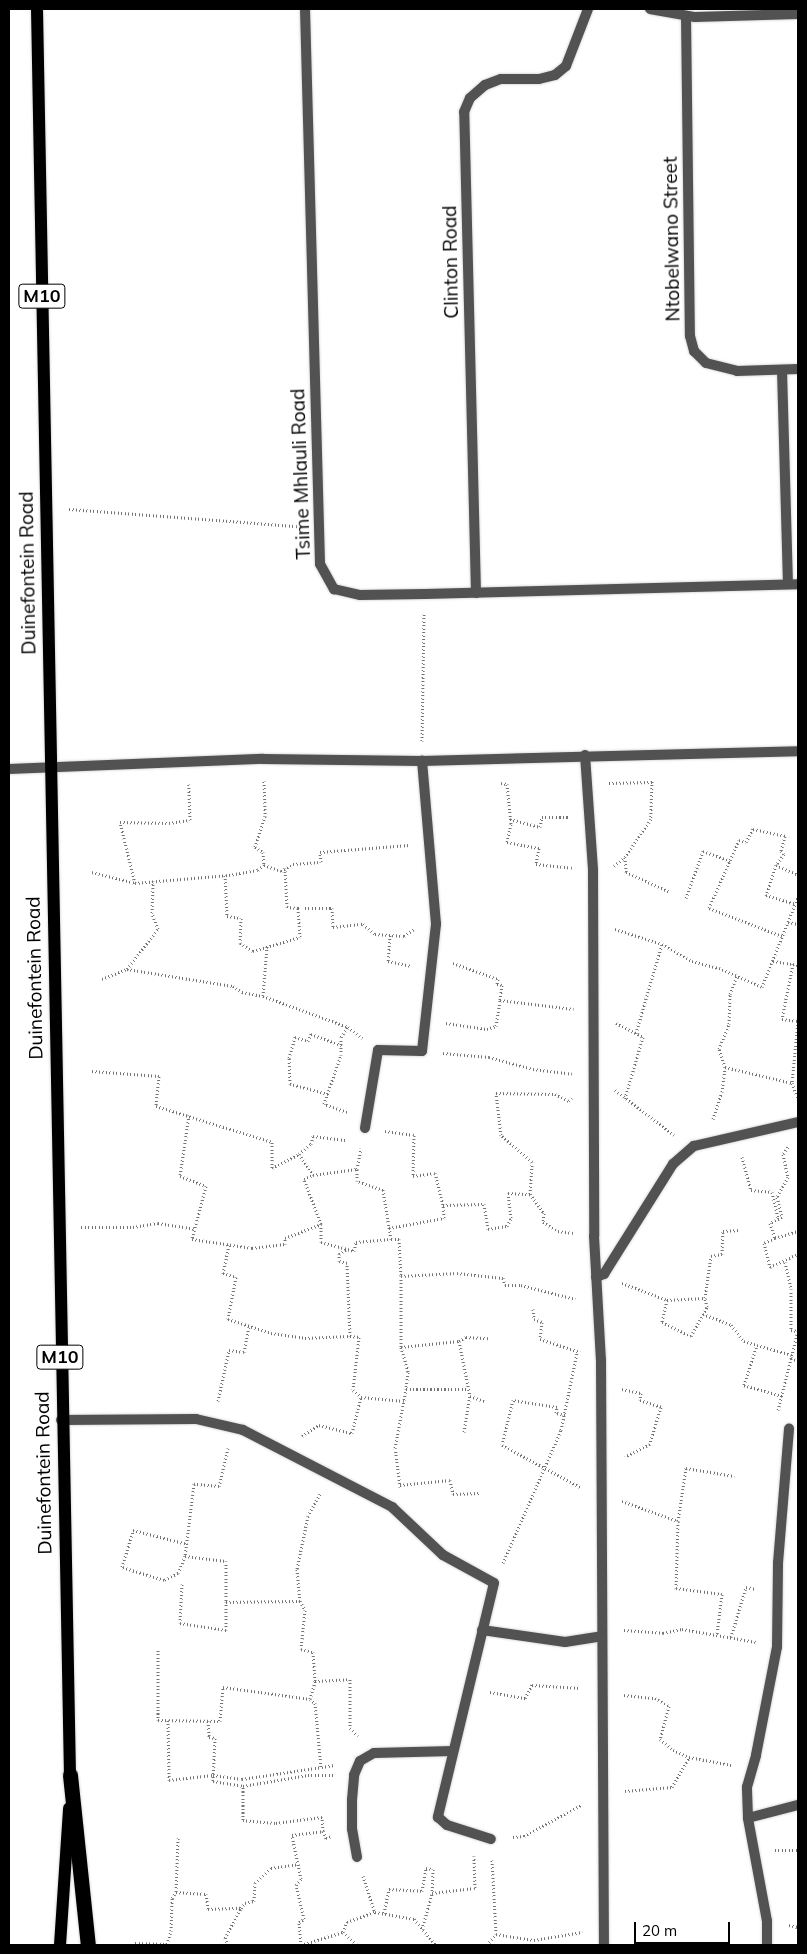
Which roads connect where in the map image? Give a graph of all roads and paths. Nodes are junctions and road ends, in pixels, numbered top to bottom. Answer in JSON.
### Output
{"nodes":[{"id":1,"x":37,"y":9,"type":"edge"},
{"id":2,"x":305,"y":9,"type":"edge"},
{"id":3,"x":588,"y":9,"type":"edge"},
{"id":4,"x":650,"y":9,"type":"edge"},
{"id":5,"x":798,"y":14,"type":"edge"},
{"id":6,"x":686,"y":16,"type":"junction"},
{"id":7,"x":798,"y":369,"type":"edge"},
{"id":8,"x":782,"y":370,"type":"junction"},
{"id":9,"x":46,"y":507,"type":"junction"},
{"id":10,"x":319,"y":527,"type":"junction"},
{"id":11,"x":793,"y":584,"type":"edge"},
{"id":12,"x":476,"y":593,"type":"junction"},
{"id":13,"x":425,"y":594,"type":"junction"},
{"id":14,"x":798,"y":751,"type":"edge"},
{"id":15,"x":656,"y":754,"type":"junction"},
{"id":16,"x":585,"y":755,"type":"junction"},
{"id":17,"x":263,"y":759,"type":"junction"},
{"id":18,"x":422,"y":761,"type":"junction"},
{"id":19,"x":188,"y":762,"type":"junction"},
{"id":20,"x":51,"y":768,"type":"junction"},
{"id":21,"x":9,"y":769,"type":"edge"},
{"id":22,"x":498,"y":782,"type":"dead end"},
{"id":23,"x":429,"y":844,"type":"junction"},
{"id":24,"x":625,"y":857,"type":"junction"},
{"id":25,"x":730,"y":861,"type":"junction"},
{"id":26,"x":264,"y":865,"type":"junction"},
{"id":27,"x":776,"y":865,"type":"junction"},
{"id":28,"x":285,"y":868,"type":"junction"},
{"id":29,"x":593,"y":870,"type":"junction"},
{"id":30,"x":92,"y":872,"type":"dead end"},
{"id":31,"x":225,"y":875,"type":"junction"},
{"id":32,"x":798,"y":875,"type":"edge"},
{"id":33,"x":152,"y":881,"type":"junction"},
{"id":34,"x":135,"y":883,"type":"junction"},
{"id":35,"x":670,"y":892,"type":"dead end"},
{"id":36,"x":798,"y":897,"type":"edge"},
{"id":37,"x":686,"y":898,"type":"dead end"},
{"id":38,"x":795,"y":904,"type":"junction"},
{"id":39,"x":298,"y":908,"type":"junction"},
{"id":40,"x":614,"y":920,"type":"dead end"},
{"id":41,"x":788,"y":922,"type":"junction"},
{"id":42,"x":436,"y":924,"type":"junction"},
{"id":43,"x":798,"y":924,"type":"edge"},
{"id":44,"x":390,"y":935,"type":"junction"},
{"id":45,"x":782,"y":936,"type":"junction"},
{"id":46,"x":662,"y":944,"type":"junction"},
{"id":47,"x":267,"y":946,"type":"junction"},
{"id":48,"x":434,"y":957,"type":"junction"},
{"id":49,"x":773,"y":961,"type":"junction"},
{"id":50,"x":793,"y":964,"type":"junction"},
{"id":51,"x":798,"y":965,"type":"edge"},
{"id":52,"x":127,"y":969,"type":"junction"},
{"id":53,"x":432,"y":974,"type":"junction"},
{"id":54,"x":737,"y":976,"type":"junction"},
{"id":55,"x":102,"y":978,"type":"dead end"},
{"id":56,"x":263,"y":996,"type":"junction"},
{"id":57,"x":500,"y":1000,"type":"junction"},
{"id":58,"x":592,"y":1012,"type":"junction"},
{"id":59,"x":425,"y":1019,"type":"junction"},
{"id":60,"x":348,"y":1027,"type":"junction"},
{"id":61,"x":636,"y":1033,"type":"junction"},
{"id":62,"x":342,"y":1045,"type":"junction"},
{"id":63,"x":378,"y":1050,"type":"junction"},
{"id":64,"x":422,"y":1051,"type":"junction"},
{"id":65,"x":724,"y":1067,"type":"junction"},
{"id":66,"x":92,"y":1071,"type":"dead end"},
{"id":67,"x":593,"y":1077,"type":"junction"},
{"id":68,"x":792,"y":1083,"type":"junction"},
{"id":69,"x":328,"y":1094,"type":"junction"},
{"id":70,"x":625,"y":1098,"type":"dead end"},
{"id":71,"x":798,"y":1098,"type":"edge"},
{"id":72,"x":189,"y":1115,"type":"junction"},
{"id":73,"x":797,"y":1122,"type":"edge"},
{"id":74,"x":350,"y":1124,"type":"junction"},
{"id":75,"x":364,"y":1128,"type":"junction"},
{"id":76,"x":736,"y":1134,"type":"junction"},
{"id":77,"x":706,"y":1144,"type":"junction"},
{"id":78,"x":299,"y":1154,"type":"junction"},
{"id":79,"x":357,"y":1169,"type":"junction"},
{"id":80,"x":313,"y":1175,"type":"junction"},
{"id":81,"x":443,"y":1204,"type":"junction"},
{"id":82,"x":778,"y":1219,"type":"junction"},
{"id":83,"x":321,"y":1224,"type":"junction"},
{"id":84,"x":58,"y":1226,"type":"junction"},
{"id":85,"x":389,"y":1228,"type":"junction"},
{"id":86,"x":195,"y":1229,"type":"junction"},
{"id":87,"x":739,"y":1230,"type":"dead end"},
{"id":88,"x":798,"y":1231,"type":"edge"},
{"id":89,"x":594,"y":1236,"type":"junction"},
{"id":90,"x":776,"y":1238,"type":"junction"},
{"id":91,"x":391,"y":1239,"type":"junction"},
{"id":92,"x":229,"y":1245,"type":"junction"},
{"id":93,"x":347,"y":1249,"type":"junction"},
{"id":94,"x":798,"y":1254,"type":"edge"},
{"id":95,"x":784,"y":1262,"type":"junction"},
{"id":96,"x":401,"y":1276,"type":"junction"},
{"id":97,"x":600,"y":1276,"type":"junction"},
{"id":98,"x":705,"y":1298,"type":"junction"},
{"id":99,"x":667,"y":1300,"type":"junction"},
{"id":100,"x":597,"y":1304,"type":"junction"},
{"id":101,"x":533,"y":1309,"type":"dead end"},
{"id":102,"x":703,"y":1314,"type":"junction"},
{"id":103,"x":249,"y":1327,"type":"junction"},
{"id":104,"x":798,"y":1331,"type":"edge"},
{"id":105,"x":350,"y":1336,"type":"junction"},
{"id":106,"x":488,"y":1338,"type":"dead end"},
{"id":107,"x":459,"y":1341,"type":"junction"},
{"id":108,"x":580,"y":1343,"type":"dead end"},
{"id":109,"x":757,"y":1345,"type":"junction"},
{"id":110,"x":401,"y":1347,"type":"junction"},
{"id":111,"x":577,"y":1351,"type":"junction"},
{"id":112,"x":792,"y":1357,"type":"junction"},
{"id":113,"x":601,"y":1360,"type":"junction"},
{"id":114,"x":798,"y":1361,"type":"edge"},
{"id":115,"x":468,"y":1388,"type":"junction"},
{"id":116,"x":406,"y":1389,"type":"junction"},
{"id":117,"x":470,"y":1396,"type":"junction"},
{"id":118,"x":782,"y":1396,"type":"junction"},
{"id":119,"x":361,"y":1397,"type":"junction"},
{"id":120,"x":404,"y":1401,"type":"junction"},
{"id":121,"x":484,"y":1401,"type":"dead end"},
{"id":122,"x":61,"y":1420,"type":"junction"},
{"id":123,"x":214,"y":1421,"type":"junction"},
{"id":124,"x":229,"y":1425,"type":"junction"},
{"id":125,"x":789,"y":1428,"type":"joint"},
{"id":126,"x":464,"y":1432,"type":"dead end"},
{"id":127,"x":281,"y":1450,"type":"junction"},
{"id":128,"x":623,"y":1462,"type":"dead end"},
{"id":129,"x":330,"y":1476,"type":"junction"},
{"id":130,"x":400,"y":1485,"type":"junction"},
{"id":131,"x":482,"y":1493,"type":"dead end"},
{"id":132,"x":392,"y":1507,"type":"junction"},
{"id":133,"x":678,"y":1521,"type":"dead end"},
{"id":134,"x":187,"y":1544,"type":"junction"},
{"id":135,"x":185,"y":1556,"type":"junction"},
{"id":136,"x":494,"y":1583,"type":"junction"},
{"id":137,"x":182,"y":1584,"type":"dead end"},
{"id":138,"x":778,"y":1592,"type":"junction"},
{"id":139,"x":300,"y":1601,"type":"junction"},
{"id":140,"x":226,"y":1602,"type":"junction"},
{"id":141,"x":482,"y":1630,"type":"junction"},
{"id":142,"x":717,"y":1634,"type":"junction"},
{"id":143,"x":602,"y":1636,"type":"junction"},
{"id":144,"x":731,"y":1637,"type":"junction"},
{"id":145,"x":777,"y":1647,"type":"junction"},
{"id":146,"x":158,"y":1650,"type":"dead end"},
{"id":147,"x":315,"y":1681,"type":"junction"},
{"id":148,"x":310,"y":1700,"type":"junction"},
{"id":149,"x":168,"y":1720,"type":"junction"},
{"id":150,"x":208,"y":1721,"type":"junction"},
{"id":151,"x":453,"y":1751,"type":"junction"},
{"id":152,"x":374,"y":1753,"type":"junction"},
{"id":153,"x":360,"y":1760,"type":"junction"},
{"id":154,"x":322,"y":1768,"type":"junction"},
{"id":155,"x":70,"y":1775,"type":"junction"},
{"id":156,"x":213,"y":1775,"type":"junction"},
{"id":157,"x":354,"y":1775,"type":"junction"},
{"id":158,"x":243,"y":1786,"type":"junction"},
{"id":159,"x":798,"y":1805,"type":"edge"},
{"id":160,"x":748,"y":1818,"type":"junction"},
{"id":161,"x":352,"y":1829,"type":"junction"},
{"id":162,"x":323,"y":1831,"type":"junction"},
{"id":163,"x":473,"y":1834,"type":"junction"},
{"id":164,"x":178,"y":1838,"type":"dead end"},
{"id":165,"x":491,"y":1838,"type":"joint"},
{"id":166,"x":357,"y":1857,"type":"joint"},
{"id":167,"x":298,"y":1864,"type":"junction"},
{"id":168,"x":176,"y":1892,"type":"junction"},
{"id":169,"x":432,"y":1894,"type":"junction"},
{"id":170,"x":242,"y":1908,"type":"junction"},
{"id":171,"x":375,"y":1912,"type":"junction"},
{"id":172,"x":384,"y":1913,"type":"junction"},
{"id":173,"x":604,"y":1928,"type":"junction"},
{"id":174,"x":422,"y":1929,"type":"junction"},
{"id":175,"x":343,"y":1932,"type":"junction"},
{"id":176,"x":496,"y":1934,"type":"junction"},
{"id":177,"x":135,"y":1944,"type":"edge"},
{"id":178,"x":60,"y":1945,"type":"edge"},
{"id":179,"x":88,"y":1945,"type":"edge"},
{"id":180,"x":118,"y":1945,"type":"edge"},
{"id":181,"x":228,"y":1945,"type":"edge"},
{"id":182,"x":301,"y":1945,"type":"edge"},
{"id":183,"x":357,"y":1945,"type":"edge"},
{"id":184,"x":436,"y":1945,"type":"edge"},
{"id":185,"x":487,"y":1945,"type":"edge"},
{"id":186,"x":604,"y":1945,"type":"edge"},
{"id":187,"x":767,"y":1945,"type":"edge"}],
"edges":[{"from":1,"to":9,"type":"main road","name":"Duinefontein Road","number":"M10"},
{"from":2,"to":10,"type":"street","name":"Tsime Mhlauli Road"},
{"from":3,"to":12,"type":"street","name":"Clinton Road"},
{"from":4,"to":6,"type":"street"},
{"from":5,"to":6,"type":"street"},
{"from":6,"to":8,"type":"street","name":"Ntobelwano Street"},
{"from":7,"to":8,"type":"street","name":"Ntobelwano Street"},
{"from":8,"to":11,"type":"street"},
{"from":9,"to":10,"type":"path"},
{"from":9,"to":20,"type":"main road","name":"Duinefontein Road","number":"M10"},
{"from":10,"to":13,"type":"street","name":"Tsime Mhlauli Road"},
{"from":11,"to":12,"type":"street","name":"Tsime Mhlauli Road"},
{"from":12,"to":13,"type":"street","name":"Tsime Mhlauli Road"},
{"from":13,"to":18,"type":"path"},
{"from":14,"to":15,"type":"street"},
{"from":15,"to":16,"type":"street"},
{"from":15,"to":24,"type":"path"},
{"from":16,"to":18,"type":"street"},
{"from":16,"to":29,"type":"street"},
{"from":17,"to":18,"type":"street"},
{"from":17,"to":19,"type":"street"},
{"from":17,"to":26,"type":"path"},
{"from":18,"to":23,"type":"street"},
{"from":19,"to":20,"type":"street"},
{"from":19,"to":34,"type":"path"},
{"from":20,"to":21,"type":"street"},
{"from":20,"to":84,"type":"main road","name":"Duinefontein Road","number":"M10"},
{"from":22,"to":29,"type":"path"},
{"from":23,"to":28,"type":"path"},
{"from":23,"to":42,"type":"street"},
{"from":24,"to":29,"type":"path"},
{"from":24,"to":35,"type":"path"},
{"from":25,"to":27,"type":"path"},
{"from":25,"to":37,"type":"path"},
{"from":25,"to":45,"type":"path"},
{"from":26,"to":28,"type":"path"},
{"from":26,"to":31,"type":"path"},
{"from":27,"to":32,"type":"path"},
{"from":27,"to":38,"type":"path"},
{"from":28,"to":39,"type":"path"},
{"from":29,"to":58,"type":"street"},
{"from":30,"to":34,"type":"path"},
{"from":31,"to":33,"type":"path"},
{"from":31,"to":47,"type":"path"},
{"from":33,"to":34,"type":"path"},
{"from":33,"to":52,"type":"path"},
{"from":36,"to":38,"type":"path"},
{"from":38,"to":41,"type":"path"},
{"from":39,"to":44,"type":"path"},
{"from":39,"to":47,"type":"path"},
{"from":40,"to":46,"type":"path"},
{"from":41,"to":43,"type":"path"},
{"from":41,"to":45,"type":"path"},
{"from":42,"to":44,"type":"path"},
{"from":42,"to":48,"type":"street"},
{"from":44,"to":53,"type":"path"},
{"from":45,"to":49,"type":"path"},
{"from":46,"to":54,"type":"path"},
{"from":46,"to":61,"type":"path"},
{"from":47,"to":56,"type":"path"},
{"from":48,"to":53,"type":"street"},
{"from":48,"to":57,"type":"path"},
{"from":49,"to":50,"type":"path"},
{"from":49,"to":54,"type":"path"},
{"from":50,"to":51,"type":"path"},
{"from":50,"to":68,"type":"path"},
{"from":52,"to":55,"type":"path"},
{"from":52,"to":56,"type":"path"},
{"from":53,"to":59,"type":"street"},
{"from":54,"to":65,"type":"path"},
{"from":56,"to":60,"type":"path"},
{"from":57,"to":58,"type":"path"},
{"from":57,"to":59,"type":"path"},
{"from":58,"to":61,"type":"path"},
{"from":58,"to":67,"type":"street"},
{"from":59,"to":64,"type":"street"},
{"from":60,"to":62,"type":"path"},
{"from":60,"to":63,"type":"path"},
{"from":61,"to":70,"type":"path"},
{"from":62,"to":69,"type":"path"},
{"from":62,"to":69,"type":"path"},
{"from":63,"to":64,"type":"street"},
{"from":63,"to":75,"type":"street"},
{"from":64,"to":67,"type":"path"},
{"from":65,"to":68,"type":"path"},
{"from":65,"to":77,"type":"path"},
{"from":66,"to":72,"type":"path"},
{"from":67,"to":89,"type":"street"},
{"from":68,"to":71,"type":"path"},
{"from":69,"to":74,"type":"path"},
{"from":72,"to":78,"type":"path"},
{"from":72,"to":86,"type":"path"},
{"from":73,"to":76,"type":"street"},
{"from":73,"to":82,"type":"path"},
{"from":74,"to":75,"type":"path"},
{"from":74,"to":78,"type":"path"},
{"from":75,"to":79,"type":"path"},
{"from":75,"to":81,"type":"path"},
{"from":76,"to":77,"type":"street"},
{"from":76,"to":82,"type":"path"},
{"from":77,"to":97,"type":"street"},
{"from":78,"to":80,"type":"path"},
{"from":79,"to":80,"type":"path"},
{"from":79,"to":85,"type":"path"},
{"from":80,"to":83,"type":"path"},
{"from":81,"to":85,"type":"path"},
{"from":81,"to":89,"type":"path"},
{"from":82,"to":90,"type":"path"},
{"from":83,"to":92,"type":"path"},
{"from":83,"to":93,"type":"path"},
{"from":84,"to":86,"type":"path"},
{"from":84,"to":122,"type":"main road","name":"Duinefontein Road","number":"M10"},
{"from":85,"to":91,"type":"path"},
{"from":86,"to":92,"type":"path"},
{"from":87,"to":98,"type":"path"},
{"from":88,"to":90,"type":"path"},
{"from":89,"to":97,"type":"street"},
{"from":90,"to":95,"type":"path"},
{"from":91,"to":93,"type":"path"},
{"from":91,"to":96,"type":"path"},
{"from":92,"to":103,"type":"path"},
{"from":93,"to":105,"type":"path"},
{"from":94,"to":95,"type":"path"},
{"from":95,"to":104,"type":"path"},
{"from":96,"to":100,"type":"path"},
{"from":96,"to":110,"type":"path"},
{"from":97,"to":99,"type":"path"},
{"from":97,"to":100,"type":"street"},
{"from":98,"to":99,"type":"path"},
{"from":98,"to":102,"type":"path"},
{"from":99,"to":102,"type":"path"},
{"from":100,"to":113,"type":"street"},
{"from":101,"to":111,"type":"path"},
{"from":102,"to":109,"type":"path"},
{"from":103,"to":105,"type":"path"},
{"from":103,"to":123,"type":"path"},
{"from":104,"to":112,"type":"path"},
{"from":105,"to":119,"type":"path"},
{"from":106,"to":107,"type":"path"},
{"from":107,"to":110,"type":"path"},
{"from":107,"to":115,"type":"path"},
{"from":108,"to":111,"type":"path"},
{"from":109,"to":112,"type":"path"},
{"from":109,"to":118,"type":"path"},
{"from":110,"to":116,"type":"path"},
{"from":111,"to":113,"type":"path"},
{"from":111,"to":136,"type":"path"},
{"from":112,"to":114,"type":"path"},
{"from":112,"to":118,"type":"path"},
{"from":113,"to":128,"type":"path"},
{"from":113,"to":143,"type":"street"},
{"from":115,"to":116,"type":"path"},
{"from":115,"to":117,"type":"path"},
{"from":116,"to":120,"type":"path"},
{"from":117,"to":121,"type":"path"},
{"from":117,"to":126,"type":"path"},
{"from":118,"to":125,"type":"path"},
{"from":119,"to":120,"type":"path"},
{"from":119,"to":127,"type":"path"},
{"from":120,"to":130,"type":"path"},
{"from":122,"to":123,"type":"street"},
{"from":122,"to":155,"type":"main road","name":"Duinefontein Road","number":"M10"},
{"from":123,"to":124,"type":"street"},
{"from":124,"to":127,"type":"street"},
{"from":124,"to":134,"type":"path"},
{"from":125,"to":138,"type":"street"},
{"from":127,"to":129,"type":"street"},
{"from":129,"to":132,"type":"street"},
{"from":129,"to":139,"type":"path"},
{"from":130,"to":131,"type":"path"},
{"from":130,"to":132,"type":"path"},
{"from":132,"to":136,"type":"street"},
{"from":133,"to":142,"type":"path"},
{"from":134,"to":135,"type":"path"},
{"from":134,"to":135,"type":"path"},
{"from":135,"to":140,"type":"path"},
{"from":136,"to":141,"type":"street"},
{"from":137,"to":140,"type":"path"},
{"from":138,"to":144,"type":"path"},
{"from":138,"to":145,"type":"street"},
{"from":139,"to":140,"type":"path"},
{"from":139,"to":147,"type":"path"},
{"from":141,"to":143,"type":"street"},
{"from":141,"to":151,"type":"street"},
{"from":142,"to":143,"type":"path"},
{"from":142,"to":144,"type":"path"},
{"from":143,"to":173,"type":"street"},
{"from":144,"to":145,"type":"path"},
{"from":145,"to":160,"type":"street"},
{"from":146,"to":149,"type":"path"},
{"from":147,"to":148,"type":"path"},
{"from":147,"to":152,"type":"path"},
{"from":148,"to":150,"type":"path"},
{"from":148,"to":154,"type":"path"},
{"from":149,"to":150,"type":"path"},
{"from":149,"to":156,"type":"path"},
{"from":150,"to":156,"type":"path"},
{"from":151,"to":152,"type":"street"},
{"from":151,"to":163,"type":"street"},
{"from":152,"to":153,"type":"street"},
{"from":153,"to":154,"type":"path"},
{"from":153,"to":157,"type":"street"},
{"from":154,"to":156,"type":"path"},
{"from":155,"to":178,"type":"main road","name":"Duinefontein Road","number":"M10"},
{"from":155,"to":179,"type":"highway"},
{"from":156,"to":158,"type":"path"},
{"from":157,"to":158,"type":"path"},
{"from":157,"to":161,"type":"street"},
{"from":158,"to":162,"type":"path"},
{"from":159,"to":160,"type":"street"},
{"from":160,"to":187,"type":"street"},
{"from":161,"to":162,"type":"path"},
{"from":161,"to":166,"type":"street"},
{"from":162,"to":167,"type":"path"},
{"from":163,"to":165,"type":"street"},
{"from":163,"to":169,"type":"path"},
{"from":164,"to":168,"type":"path"},
{"from":165,"to":176,"type":"path"},
{"from":166,"to":171,"type":"path"},
{"from":167,"to":170,"type":"path"},
{"from":167,"to":182,"type":"path"},
{"from":168,"to":170,"type":"path"},
{"from":168,"to":177,"type":"path"},
{"from":169,"to":172,"type":"path"},
{"from":169,"to":174,"type":"path"},
{"from":170,"to":181,"type":"path"},
{"from":171,"to":172,"type":"path"},
{"from":171,"to":175,"type":"path"},
{"from":172,"to":174,"type":"path"},
{"from":173,"to":176,"type":"path"},
{"from":173,"to":186,"type":"street"},
{"from":174,"to":184,"type":"path"},
{"from":175,"to":182,"type":"path"},
{"from":175,"to":183,"type":"path"},
{"from":176,"to":185,"type":"path"},
{"from":177,"to":180,"type":"path"}]}
